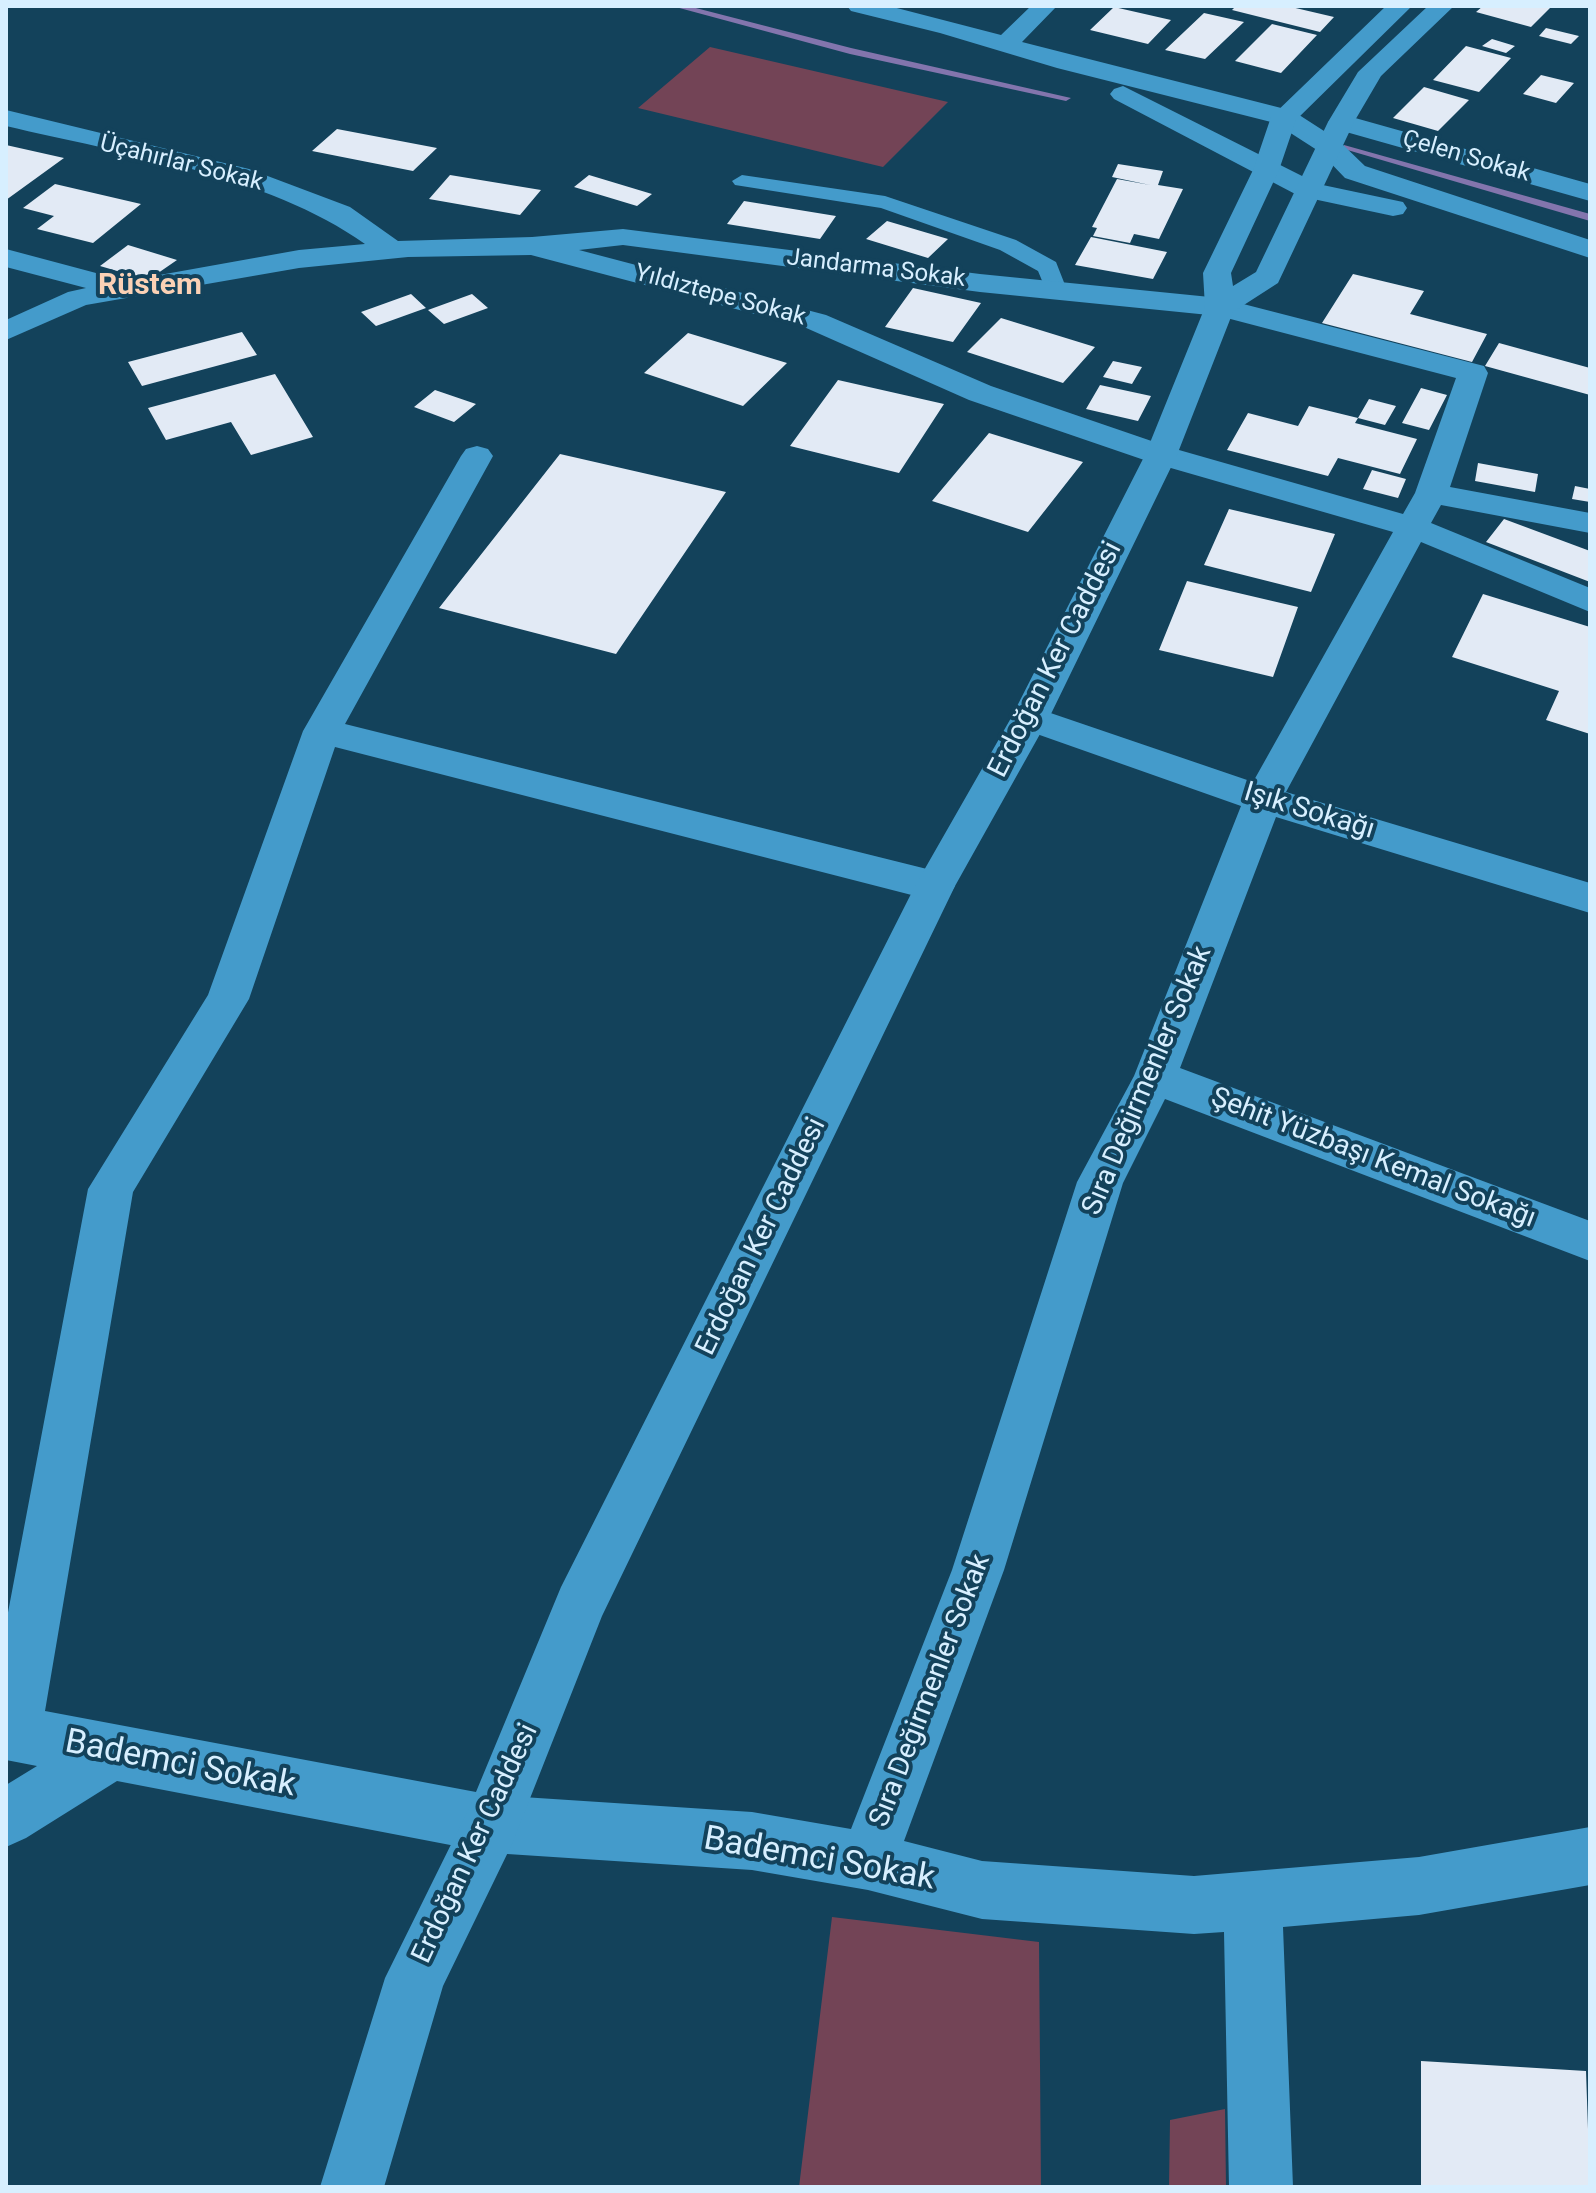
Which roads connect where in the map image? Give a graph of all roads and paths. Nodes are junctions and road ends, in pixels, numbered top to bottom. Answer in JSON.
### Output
{"nodes":[{"id":1,"x":859,"y":6,"type":"edge"},
{"id":2,"x":1045,"y":6,"type":"edge"},
{"id":3,"x":1400,"y":6,"type":"edge"},
{"id":4,"x":1442,"y":6,"type":"edge"},
{"id":5,"x":1006,"y":44,"type":"junction"},
{"id":6,"x":1066,"y":63,"type":"junction"},
{"id":7,"x":1284,"y":117,"type":"junction"},
{"id":8,"x":6,"y":118,"type":"edge"},
{"id":9,"x":1335,"y":134,"type":"junction"},
{"id":10,"x":1266,"y":170,"type":"junction"},
{"id":11,"x":742,"y":181,"type":"dead end"},
{"id":12,"x":1309,"y":190,"type":"junction"},
{"id":13,"x":1590,"y":193,"type":"edge"},
{"id":14,"x":1514,"y":226,"type":"junction"},
{"id":15,"x":532,"y":246,"type":"junction"},
{"id":16,"x":391,"y":249,"type":"junction"},
{"id":17,"x":1590,"y":249,"type":"edge"},
{"id":18,"x":6,"y":258,"type":"edge"},
{"id":19,"x":129,"y":290,"type":"junction"},
{"id":20,"x":1056,"y":290,"type":"junction"},
{"id":21,"x":1220,"y":307,"type":"junction"},
{"id":22,"x":6,"y":331,"type":"edge"},
{"id":23,"x":1473,"y":373,"type":"joint"},
{"id":24,"x":1161,"y":455,"type":"junction"},
{"id":25,"x":477,"y":456,"type":"dead end"},
{"id":26,"x":1422,"y":510,"type":"junction"},
{"id":27,"x":1590,"y":523,"type":"edge"},
{"id":28,"x":1590,"y":601,"type":"edge"},
{"id":29,"x":1030,"y":718,"type":"junction"},
{"id":30,"x":322,"y":731,"type":"junction"},
{"id":31,"x":1263,"y":799,"type":"junction"},
{"id":32,"x":935,"y":886,"type":"junction"},
{"id":33,"x":1590,"y":898,"type":"edge"},
{"id":34,"x":1155,"y":1077,"type":"junction"},
{"id":35,"x":1590,"y":1241,"type":"edge"},
{"id":36,"x":9,"y":1732,"type":"edge"},
{"id":37,"x":115,"y":1750,"type":"junction"},
{"id":38,"x":6,"y":1818,"type":"edge"},
{"id":39,"x":492,"y":1824,"type":"junction"},
{"id":40,"x":1590,"y":1856,"type":"edge"},
{"id":41,"x":868,"y":1861,"type":"junction"},
{"id":42,"x":1253,"y":1899,"type":"junction"},
{"id":43,"x":352,"y":2187,"type":"edge"},
{"id":44,"x":1261,"y":2187,"type":"edge"}],
"edges":[{"from":1,"to":5,"type":"street"},
{"from":2,"to":5,"type":"street"},
{"from":3,"to":7,"type":"street","name":"Erdoğan Ker Caddesi"},
{"from":4,"to":9,"type":"street"},
{"from":5,"to":6,"type":"street"},
{"from":6,"to":7,"type":"street"},
{"from":6,"to":10,"type":"street"},
{"from":7,"to":9,"type":"street"},
{"from":7,"to":10,"type":"street","name":"Erdoğan Ker Caddesi"},
{"from":8,"to":16,"type":"street","name":"Üçahırlar Sokak"},
{"from":9,"to":12,"type":"street"},
{"from":9,"to":13,"type":"street","name":"Çelen Sokak"},
{"from":9,"to":14,"type":"street"},
{"from":10,"to":12,"type":"street"},
{"from":10,"to":21,"type":"street","name":"Erdoğan Ker Caddesi"},
{"from":11,"to":20,"type":"lane"},
{"from":12,"to":14,"type":"street"},
{"from":12,"to":21,"type":"street"},
{"from":14,"to":17,"type":"street"},
{"from":15,"to":16,"type":"street","name":"Yıldıztepe Sokak"},
{"from":15,"to":20,"type":"street","name":"Jandarma Sokak"},
{"from":15,"to":24,"type":"street","name":"Yıldıztepe Sokak"},
{"from":16,"to":19,"type":"street","name":"Yıldıztepe Sokak"},
{"from":18,"to":19,"type":"street"},
{"from":19,"to":22,"type":"street","name":"Yıldıztepe Sokak"},
{"from":20,"to":21,"type":"street","name":"Jandarma Sokak"},
{"from":21,"to":23,"type":"street","name":"Jandarma Sokak"},
{"from":21,"to":24,"type":"street","name":"Erdoğan Ker Caddesi"},
{"from":23,"to":26,"type":"street","name":"Sıra Değirmenler Sokak"},
{"from":24,"to":26,"type":"street","name":"Yıldıztepe Sokak"},
{"from":24,"to":29,"type":"street","name":"Erdoğan Ker Caddesi"},
{"from":25,"to":30,"type":"street"},
{"from":26,"to":27,"type":"street"},
{"from":26,"to":28,"type":"street"},
{"from":26,"to":31,"type":"street","name":"Sıra Değirmenler Sokak"},
{"from":29,"to":31,"type":"street","name":"Işık Sokağı"},
{"from":29,"to":32,"type":"street","name":"Erdoğan Ker Caddesi"},
{"from":30,"to":32,"type":"street"},
{"from":30,"to":36,"type":"street"},
{"from":31,"to":33,"type":"street","name":"Işık Sokağı"},
{"from":31,"to":34,"type":"street","name":"Sıra Değirmenler Sokak"},
{"from":32,"to":39,"type":"street","name":"Erdoğan Ker Caddesi"},
{"from":34,"to":35,"type":"street","name":"Şehit Yüzbaşı Kemal Sokağı"},
{"from":34,"to":41,"type":"street","name":"Sıra Değirmenler Sokak"},
{"from":36,"to":37,"type":"street","name":"Bademci Sokak"},
{"from":37,"to":38,"type":"street"},
{"from":37,"to":39,"type":"street","name":"Bademci Sokak"},
{"from":39,"to":41,"type":"street","name":"Bademci Sokak"},
{"from":39,"to":43,"type":"street","name":"Erdoğan Ker Caddesi"},
{"from":40,"to":42,"type":"street","name":"Bademci Sokak"},
{"from":41,"to":42,"type":"street","name":"Bademci Sokak"},
{"from":42,"to":44,"type":"street"}]}
